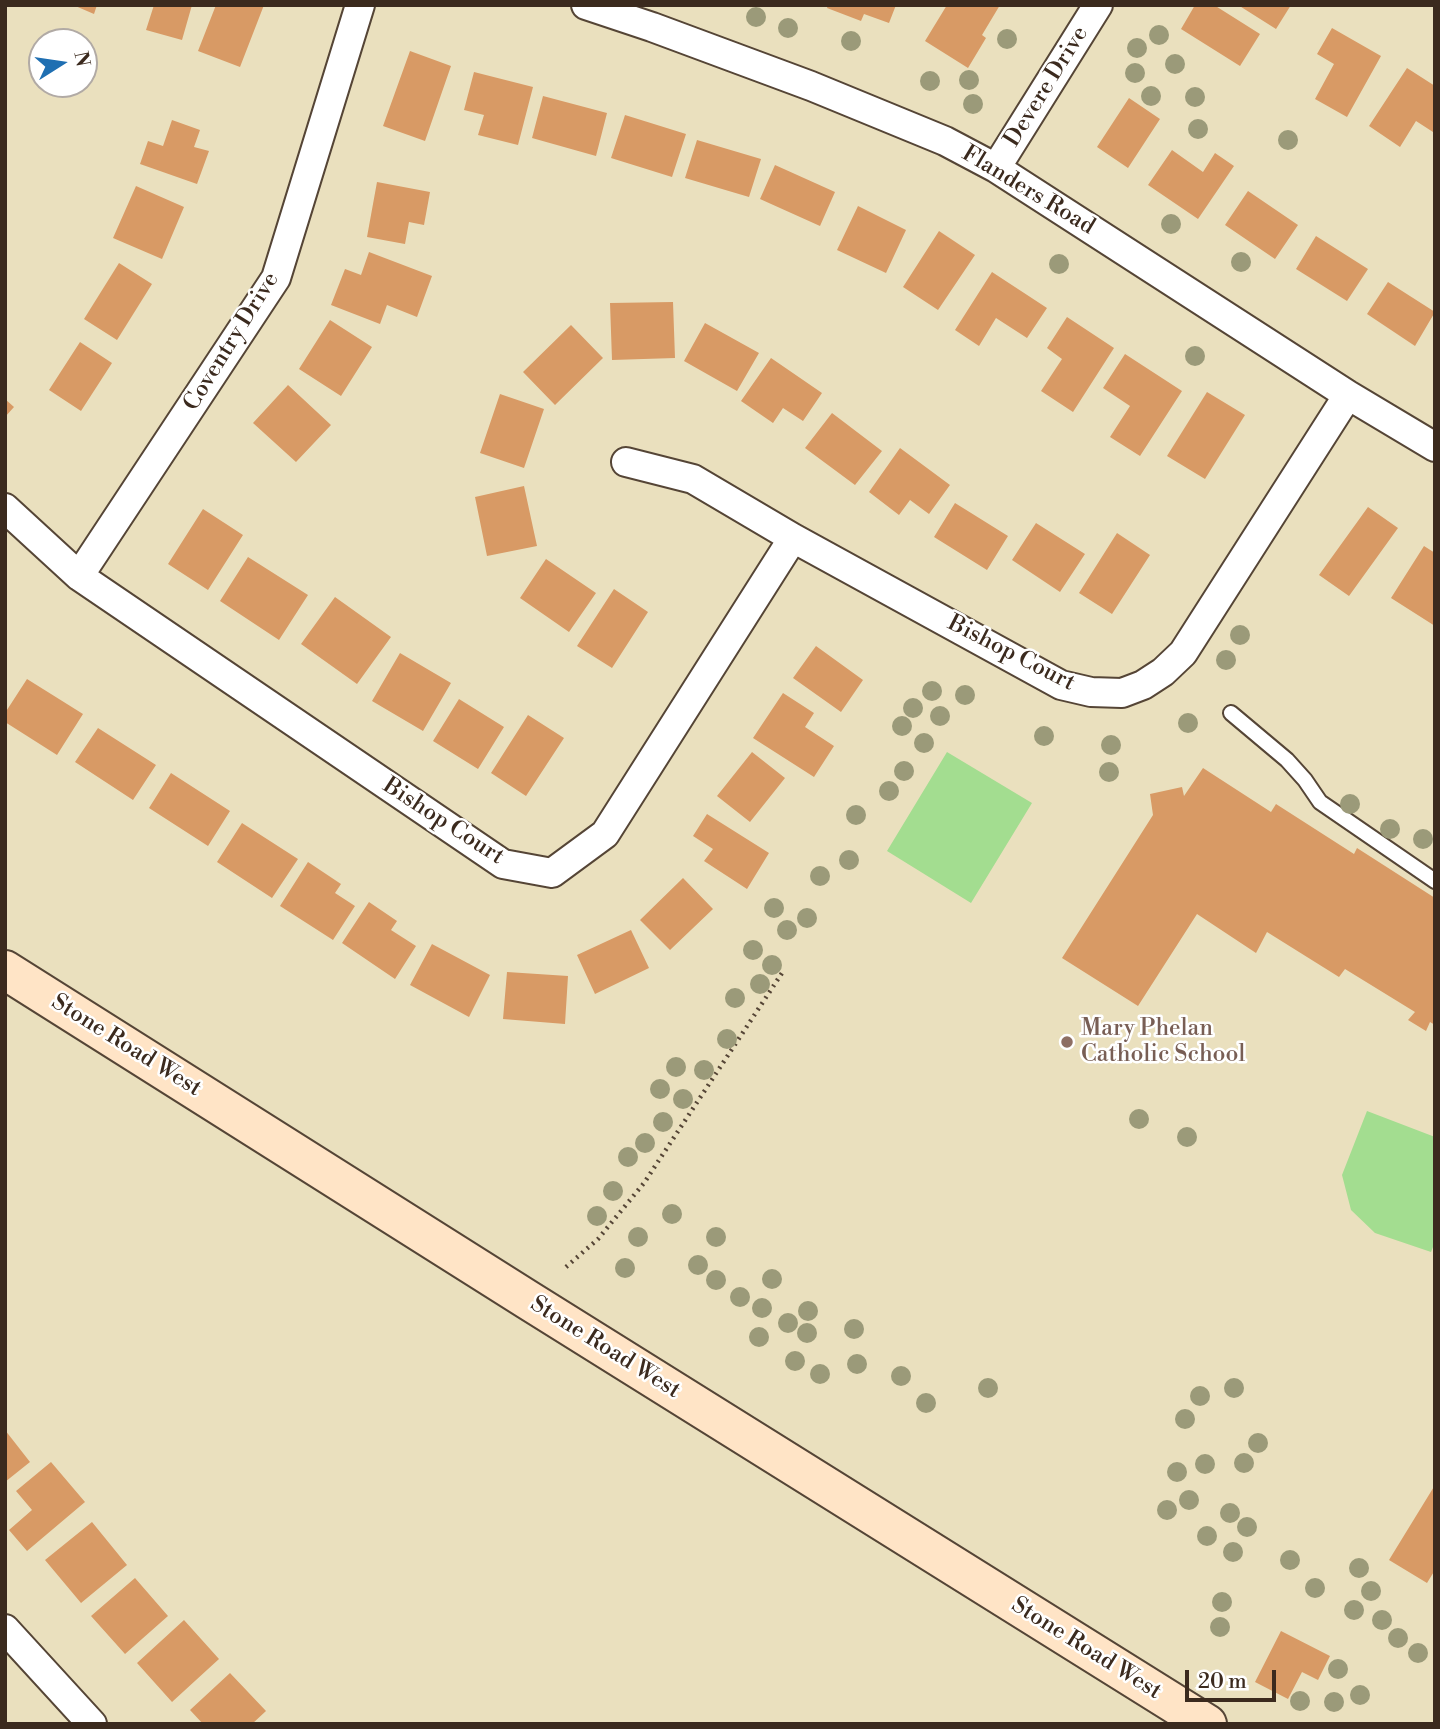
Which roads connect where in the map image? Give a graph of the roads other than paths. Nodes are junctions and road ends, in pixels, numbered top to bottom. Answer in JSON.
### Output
{"nodes":[{"id":1,"x":360,"y":5,"type":"edge"},
{"id":2,"x":586,"y":5,"type":"edge"},
{"id":3,"x":1098,"y":5,"type":"edge"},
{"id":4,"x":656,"y":16,"type":"edge"},
{"id":5,"x":996,"y":169,"type":"junction"},
{"id":6,"x":1348,"y":395,"type":"junction"},
{"id":7,"x":1435,"y":447,"type":"edge"},
{"id":8,"x":626,"y":462,"type":"dead end"},
{"id":9,"x":5,"y":508,"type":"edge"},
{"id":10,"x":793,"y":538,"type":"junction"},
{"id":11,"x":79,"y":576,"type":"junction"},
{"id":12,"x":1231,"y":713,"type":"dead end"},
{"id":13,"x":1435,"y":881,"type":"edge"},
{"id":14,"x":5,"y":970,"type":"edge"},
{"id":15,"x":5,"y":1629,"type":"edge"},
{"id":16,"x":92,"y":1724,"type":"edge"},
{"id":17,"x":1207,"y":1724,"type":"edge"}],
"edges":[{"from":1,"to":11,"type":"street","name":"Coventry Drive"},
{"from":2,"to":4,"type":"street","name":"Flanders Road"},
{"from":3,"to":5,"type":"street","name":"Devere Drive"},
{"from":4,"to":5,"type":"street","name":"Flanders Road"},
{"from":5,"to":6,"type":"street","name":"Flanders Road"},
{"from":6,"to":7,"type":"street","name":"Flanders Road"},
{"from":6,"to":10,"type":"street","name":"Bishop Court"},
{"from":8,"to":10,"type":"street","name":"Bishop Court"},
{"from":9,"to":11,"type":"street","name":"Bishop Court"},
{"from":10,"to":11,"type":"street","name":"Bishop Court"},
{"from":12,"to":13,"type":"lane"},
{"from":14,"to":17,"type":"main road","name":"Stone Road West"},
{"from":15,"to":16,"type":"street"}]}
